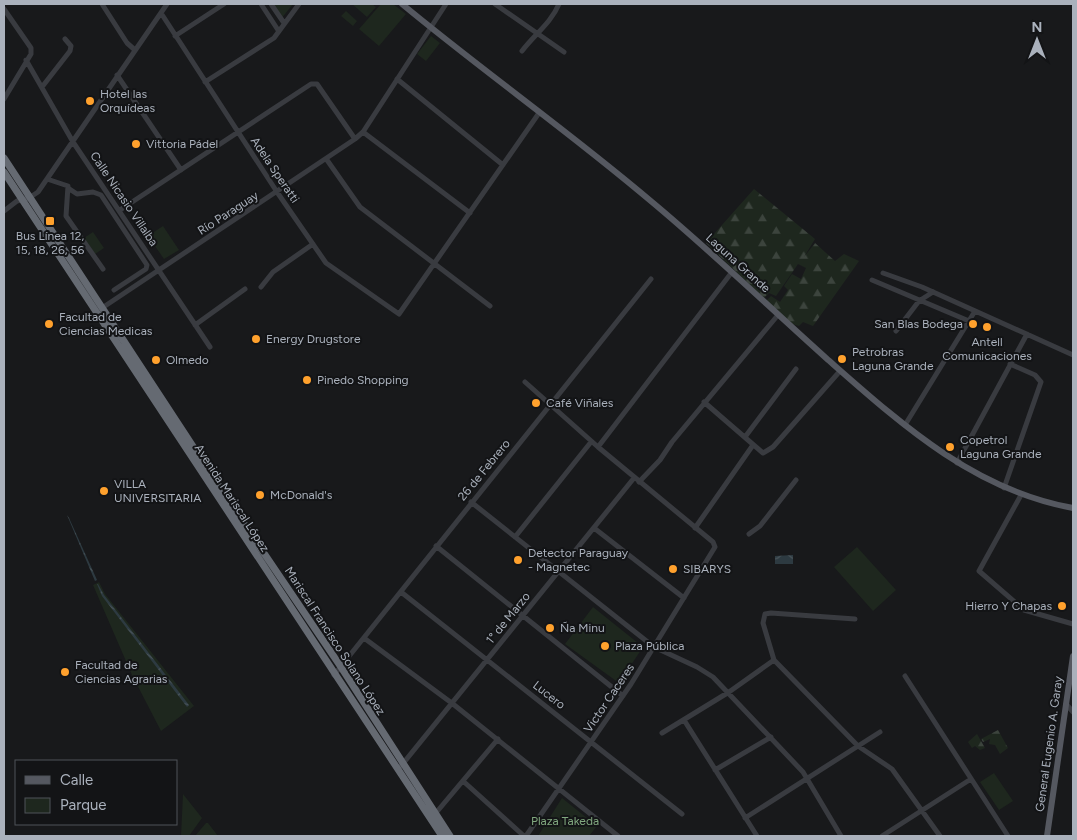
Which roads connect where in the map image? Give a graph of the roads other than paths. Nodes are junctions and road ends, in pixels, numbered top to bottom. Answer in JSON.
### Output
{"nodes":[{"id":1,"x":102,"y":4,"type":"edge"},
{"id":2,"x":167,"y":4,"type":"edge"},
{"id":3,"x":224,"y":4,"type":"edge"},
{"id":4,"x":261,"y":4,"type":"edge"},
{"id":5,"x":270,"y":4,"type":"edge"},
{"id":6,"x":299,"y":4,"type":"edge"},
{"id":7,"x":402,"y":4,"type":"edge"},
{"id":8,"x":446,"y":4,"type":"edge"},
{"id":9,"x":495,"y":4,"type":"edge"},
{"id":10,"x":559,"y":4,"type":"edge"},
{"id":11,"x":4,"y":9,"type":"edge"},
{"id":12,"x":160,"y":13,"type":"junction"},
{"id":13,"x":284,"y":23,"type":"junction"},
{"id":14,"x":430,"y":27,"type":"junction"},
{"id":15,"x":278,"y":30,"type":"junction"},
{"id":16,"x":536,"y":32,"type":"junction"},
{"id":17,"x":176,"y":36,"type":"junction"},
{"id":18,"x":65,"y":39,"type":"dead end"},
{"id":19,"x":135,"y":50,"type":"junction"},
{"id":20,"x":522,"y":51,"type":"dead end"},
{"id":21,"x":564,"y":52,"type":"dead end"},
{"id":22,"x":26,"y":60,"type":"junction"},
{"id":23,"x":117,"y":76,"type":"junction"},
{"id":24,"x":397,"y":79,"type":"junction"},
{"id":25,"x":205,"y":82,"type":"junction"},
{"id":26,"x":42,"y":87,"type":"junction"},
{"id":27,"x":4,"y":99,"type":"edge"},
{"id":28,"x":539,"y":113,"type":"junction"},
{"id":29,"x":363,"y":132,"type":"junction"},
{"id":30,"x":239,"y":133,"type":"junction"},
{"id":31,"x":355,"y":139,"type":"junction"},
{"id":32,"x":73,"y":142,"type":"junction"},
{"id":33,"x":4,"y":158,"type":"edge"},
{"id":34,"x":327,"y":160,"type":"junction"},
{"id":35,"x":504,"y":165,"type":"junction"},
{"id":36,"x":181,"y":170,"type":"junction"},
{"id":37,"x":4,"y":172,"type":"edge"},
{"id":38,"x":47,"y":179,"type":"junction"},
{"id":39,"x":68,"y":188,"type":"junction"},
{"id":40,"x":277,"y":192,"type":"junction"},
{"id":41,"x":29,"y":198,"type":"junction"},
{"id":42,"x":21,"y":199,"type":"junction"},
{"id":43,"x":120,"y":210,"type":"junction"},
{"id":44,"x":4,"y":212,"type":"edge"},
{"id":45,"x":470,"y":213,"type":"junction"},
{"id":46,"x":314,"y":244,"type":"junction"},
{"id":47,"x":436,"y":264,"type":"junction"},
{"id":48,"x":103,"y":269,"type":"dead end"},
{"id":49,"x":158,"y":270,"type":"junction"},
{"id":50,"x":732,"y":272,"type":"junction"},
{"id":51,"x":883,"y":273,"type":"dead end"},
{"id":52,"x":651,"y":279,"type":"dead end"},
{"id":53,"x":872,"y":280,"type":"dead end"},
{"id":54,"x":261,"y":287,"type":"dead end"},
{"id":55,"x":245,"y":289,"type":"dead end"},
{"id":56,"x":114,"y":290,"type":"dead end"},
{"id":57,"x":933,"y":292,"type":"junction"},
{"id":58,"x":919,"y":301,"type":"junction"},
{"id":59,"x":490,"y":306,"type":"dead end"},
{"id":60,"x":102,"y":308,"type":"junction"},
{"id":61,"x":975,"y":311,"type":"junction"},
{"id":62,"x":778,"y":315,"type":"junction"},
{"id":63,"x":969,"y":321,"type":"junction"},
{"id":64,"x":195,"y":325,"type":"junction"},
{"id":65,"x":896,"y":331,"type":"dead end"},
{"id":66,"x":1027,"y":334,"type":"junction"},
{"id":67,"x":210,"y":346,"type":"dead end"},
{"id":68,"x":1073,"y":355,"type":"edge"},
{"id":69,"x":1010,"y":364,"type":"junction"},
{"id":70,"x":796,"y":369,"type":"dead end"},
{"id":71,"x":840,"y":370,"type":"junction"},
{"id":72,"x":525,"y":382,"type":"dead end"},
{"id":73,"x":704,"y":402,"type":"junction"},
{"id":74,"x":549,"y":406,"type":"junction"},
{"id":75,"x":905,"y":425,"type":"junction"},
{"id":76,"x":745,"y":436,"type":"junction"},
{"id":77,"x":591,"y":442,"type":"junction"},
{"id":78,"x":753,"y":445,"type":"junction"},
{"id":79,"x":598,"y":447,"type":"junction"},
{"id":80,"x":957,"y":463,"type":"junction"},
{"id":81,"x":213,"y":472,"type":"dead end"},
{"id":82,"x":634,"y":478,"type":"junction"},
{"id":83,"x":796,"y":480,"type":"dead end"},
{"id":84,"x":639,"y":482,"type":"junction"},
{"id":85,"x":1004,"y":488,"type":"junction"},
{"id":86,"x":225,"y":495,"type":"junction"},
{"id":87,"x":1020,"y":495,"type":"junction"},
{"id":88,"x":471,"y":502,"type":"junction"},
{"id":89,"x":1073,"y":508,"type":"edge"},
{"id":90,"x":594,"y":528,"type":"junction"},
{"id":91,"x":695,"y":528,"type":"junction"},
{"id":92,"x":749,"y":534,"type":"dead end"},
{"id":93,"x":515,"y":537,"type":"junction"},
{"id":94,"x":436,"y":546,"type":"junction"},
{"id":95,"x":559,"y":572,"type":"junction"},
{"id":96,"x":402,"y":592,"type":"junction"},
{"id":97,"x":684,"y":598,"type":"junction"},
{"id":98,"x":522,"y":617,"type":"junction"},
{"id":99,"x":855,"y":619,"type":"dead end"},
{"id":100,"x":1073,"y":624,"type":"edge"},
{"id":101,"x":364,"y":638,"type":"junction"},
{"id":102,"x":654,"y":647,"type":"junction"},
{"id":103,"x":1073,"y":656,"type":"edge"},
{"id":104,"x":488,"y":659,"type":"junction"},
{"id":105,"x":774,"y":660,"type":"junction"},
{"id":106,"x":341,"y":667,"type":"junction"},
{"id":107,"x":334,"y":675,"type":"junction"},
{"id":108,"x":905,"y":676,"type":"dead end"},
{"id":109,"x":729,"y":692,"type":"junction"},
{"id":110,"x":623,"y":696,"type":"junction"},
{"id":111,"x":453,"y":704,"type":"junction"},
{"id":112,"x":1066,"y":704,"type":"junction"},
{"id":113,"x":1073,"y":712,"type":"edge"},
{"id":114,"x":684,"y":720,"type":"junction"},
{"id":115,"x":880,"y":732,"type":"dead end"},
{"id":116,"x":662,"y":733,"type":"dead end"},
{"id":117,"x":771,"y":736,"type":"junction"},
{"id":118,"x":498,"y":739,"type":"junction"},
{"id":119,"x":591,"y":742,"type":"junction"},
{"id":120,"x":858,"y":746,"type":"junction"},
{"id":121,"x":400,"y":767,"type":"junction"},
{"id":122,"x":715,"y":770,"type":"junction"},
{"id":123,"x":808,"y":779,"type":"junction"},
{"id":124,"x":971,"y":779,"type":"junction"},
{"id":125,"x":463,"y":781,"type":"junction"},
{"id":126,"x":559,"y":790,"type":"junction"},
{"id":127,"x":922,"y":811,"type":"junction"},
{"id":128,"x":435,"y":814,"type":"junction"},
{"id":129,"x":682,"y":814,"type":"dead end"},
{"id":130,"x":745,"y":818,"type":"junction"},
{"id":131,"x":442,"y":836,"type":"edge"},
{"id":132,"x":450,"y":836,"type":"edge"},
{"id":133,"x":525,"y":836,"type":"edge"},
{"id":134,"x":618,"y":836,"type":"edge"},
{"id":135,"x":757,"y":836,"type":"edge"},
{"id":136,"x":841,"y":836,"type":"edge"},
{"id":137,"x":882,"y":836,"type":"edge"},
{"id":138,"x":940,"y":836,"type":"edge"},
{"id":139,"x":1008,"y":836,"type":"edge"},
{"id":140,"x":1047,"y":836,"type":"edge"}],
"edges":[{"from":1,"to":19,"type":"street"},
{"from":2,"to":12,"type":"street"},
{"from":3,"to":17,"type":"street"},
{"from":4,"to":15,"type":"street"},
{"from":5,"to":13,"type":"street"},
{"from":6,"to":13,"type":"street"},
{"from":7,"to":14,"type":"main road","name":"Laguna Grande"},
{"from":8,"to":14,"type":"street","name":"Río Paraguay"},
{"from":9,"to":16,"type":"street"},
{"from":10,"to":16,"type":"street"},
{"from":11,"to":22,"type":"street"},
{"from":12,"to":17,"type":"street","name":"Adela Speratti"},
{"from":12,"to":19,"type":"street"},
{"from":13,"to":15,"type":"street"},
{"from":14,"to":24,"type":"street","name":"Río Paraguay"},
{"from":14,"to":28,"type":"main road","name":"Laguna Grande"},
{"from":15,"to":25,"type":"street"},
{"from":16,"to":20,"type":"street"},
{"from":16,"to":21,"type":"street"},
{"from":17,"to":25,"type":"street","name":"Adela Speratti"},
{"from":18,"to":26,"type":"street"},
{"from":19,"to":23,"type":"street"},
{"from":22,"to":26,"type":"street","name":"Calle Nicasio Villalba"},
{"from":22,"to":27,"type":"street"},
{"from":23,"to":32,"type":"street"},
{"from":23,"to":36,"type":"street"},
{"from":24,"to":29,"type":"street","name":"Río Paraguay"},
{"from":24,"to":35,"type":"street"},
{"from":25,"to":30,"type":"street","name":"Adela Speratti"},
{"from":26,"to":32,"type":"street","name":"Calle Nicasio Villalba"},
{"from":28,"to":35,"type":"street"},
{"from":28,"to":50,"type":"main road","name":"Laguna Grande"},
{"from":29,"to":31,"type":"street","name":"Río Paraguay"},
{"from":29,"to":45,"type":"street"},
{"from":30,"to":31,"type":"street"},
{"from":30,"to":36,"type":"street"},
{"from":30,"to":40,"type":"street","name":"Adela Speratti"},
{"from":31,"to":34,"type":"street","name":"Río Paraguay"},
{"from":32,"to":38,"type":"street"},
{"from":32,"to":43,"type":"street","name":"Calle Nicasio Villalba"},
{"from":33,"to":41,"type":"highway"},
{"from":34,"to":40,"type":"street","name":"Río Paraguay"},
{"from":34,"to":47,"type":"street"},
{"from":35,"to":45,"type":"street"},
{"from":36,"to":43,"type":"street"},
{"from":37,"to":42,"type":"highway","name":"Avenida Mariscal López"},
{"from":38,"to":39,"type":"street"},
{"from":38,"to":41,"type":"street"},
{"from":39,"to":48,"type":"street"},
{"from":39,"to":56,"type":"street"},
{"from":40,"to":46,"type":"street","name":"Adela Speratti"},
{"from":40,"to":49,"type":"street","name":"Río Paraguay"},
{"from":41,"to":42,"type":"street"},
{"from":41,"to":60,"type":"highway"},
{"from":42,"to":44,"type":"street"},
{"from":42,"to":107,"type":"highway","name":"Avenida Mariscal López"},
{"from":43,"to":49,"type":"street","name":"Calle Nicasio Villalba"},
{"from":45,"to":47,"type":"street"},
{"from":46,"to":47,"type":"street","name":"Adela Speratti"},
{"from":46,"to":54,"type":"street"},
{"from":47,"to":59,"type":"street"},
{"from":49,"to":60,"type":"street","name":"Río Paraguay"},
{"from":49,"to":64,"type":"street","name":"Calle Nicasio Villalba"},
{"from":50,"to":62,"type":"main road","name":"Laguna Grande"},
{"from":50,"to":79,"type":"street"},
{"from":51,"to":57,"type":"street"},
{"from":52,"to":74,"type":"street","name":"26 de Febrero"},
{"from":53,"to":58,"type":"street"},
{"from":55,"to":64,"type":"street"},
{"from":57,"to":58,"type":"street"},
{"from":57,"to":61,"type":"street"},
{"from":58,"to":63,"type":"street"},
{"from":58,"to":65,"type":"street"},
{"from":60,"to":86,"type":"highway","name":"Mariscal Francisco Solano López"},
{"from":61,"to":63,"type":"street"},
{"from":61,"to":66,"type":"street"},
{"from":62,"to":71,"type":"main road","name":"Laguna Grande"},
{"from":62,"to":73,"type":"street"},
{"from":63,"to":75,"type":"street"},
{"from":64,"to":67,"type":"street","name":"Calle Nicasio Villalba"},
{"from":66,"to":68,"type":"street"},
{"from":66,"to":69,"type":"street"},
{"from":69,"to":80,"type":"street"},
{"from":69,"to":85,"type":"street"},
{"from":70,"to":76,"type":"street"},
{"from":71,"to":75,"type":"main road","name":"Laguna Grande"},
{"from":71,"to":78,"type":"street"},
{"from":72,"to":74,"type":"street"},
{"from":73,"to":76,"type":"street"},
{"from":73,"to":84,"type":"street"},
{"from":74,"to":77,"type":"street"},
{"from":74,"to":88,"type":"street","name":"26 de Febrero"},
{"from":75,"to":80,"type":"main road","name":"Laguna Grande"},
{"from":76,"to":78,"type":"street"},
{"from":77,"to":79,"type":"street"},
{"from":77,"to":93,"type":"street"},
{"from":78,"to":91,"type":"street"},
{"from":79,"to":82,"type":"street"},
{"from":80,"to":85,"type":"main road","name":"Laguna Grande"},
{"from":81,"to":86,"type":"highway"},
{"from":82,"to":84,"type":"street"},
{"from":82,"to":90,"type":"street","name":"1° de Marzo"},
{"from":83,"to":92,"type":"street"},
{"from":84,"to":91,"type":"street"},
{"from":85,"to":87,"type":"main road","name":"Laguna Grande"},
{"from":86,"to":106,"type":"highway","name":"Mariscal Francisco Solano López"},
{"from":87,"to":89,"type":"main road","name":"Laguna Grande"},
{"from":87,"to":100,"type":"street"},
{"from":88,"to":93,"type":"street"},
{"from":88,"to":94,"type":"street","name":"26 de Febrero"},
{"from":90,"to":95,"type":"street","name":"1° de Marzo"},
{"from":90,"to":97,"type":"street"},
{"from":91,"to":97,"type":"street","name":"Victor Caceres"},
{"from":93,"to":95,"type":"street"},
{"from":94,"to":96,"type":"street","name":"26 de Febrero"},
{"from":94,"to":98,"type":"street"},
{"from":95,"to":98,"type":"street","name":"1° de Marzo"},
{"from":95,"to":102,"type":"street"},
{"from":96,"to":101,"type":"street","name":"26 de Febrero"},
{"from":96,"to":104,"type":"street","name":"Lucero"},
{"from":97,"to":102,"type":"street","name":"Victor Caceres"},
{"from":98,"to":104,"type":"street","name":"1° de Marzo"},
{"from":98,"to":110,"type":"street"},
{"from":99,"to":105,"type":"street"},
{"from":101,"to":106,"type":"street","name":"26 de Febrero"},
{"from":101,"to":111,"type":"street"},
{"from":102,"to":109,"type":"street"},
{"from":102,"to":110,"type":"street","name":"Victor Caceres"},
{"from":103,"to":112,"type":"main road","name":"General Eugenio A. Garay"},
{"from":104,"to":111,"type":"street","name":"1° de Marzo"},
{"from":104,"to":119,"type":"street","name":"Lucero"},
{"from":105,"to":109,"type":"street"},
{"from":105,"to":120,"type":"street"},
{"from":106,"to":107,"type":"street","name":"26 de Febrero"},
{"from":106,"to":121,"type":"highway","name":"Mariscal Francisco Solano López"},
{"from":107,"to":121,"type":"highway","name":"Avenida Mariscal López"},
{"from":108,"to":124,"type":"street"},
{"from":109,"to":114,"type":"street"},
{"from":109,"to":117,"type":"street"},
{"from":110,"to":119,"type":"street","name":"Victor Caceres"},
{"from":111,"to":118,"type":"street"},
{"from":111,"to":121,"type":"street","name":"1° de Marzo"},
{"from":112,"to":113,"type":"street"},
{"from":112,"to":140,"type":"main road","name":"General Eugenio A. Garay"},
{"from":114,"to":116,"type":"street"},
{"from":114,"to":122,"type":"street"},
{"from":115,"to":120,"type":"street"},
{"from":117,"to":122,"type":"street"},
{"from":117,"to":123,"type":"street"},
{"from":118,"to":125,"type":"street"},
{"from":118,"to":126,"type":"street"},
{"from":119,"to":126,"type":"street","name":"Victor Caceres"},
{"from":119,"to":129,"type":"street","name":"Lucero"},
{"from":120,"to":123,"type":"street"},
{"from":120,"to":127,"type":"street"},
{"from":121,"to":128,"type":"highway","name":"Mariscal Francisco Solano López"},
{"from":121,"to":131,"type":"highway","name":"Avenida Mariscal López"},
{"from":122,"to":130,"type":"street"},
{"from":123,"to":130,"type":"street"},
{"from":123,"to":136,"type":"street"},
{"from":124,"to":127,"type":"street"},
{"from":124,"to":139,"type":"street"},
{"from":125,"to":128,"type":"street"},
{"from":125,"to":133,"type":"street"},
{"from":126,"to":133,"type":"street","name":"Victor Caceres"},
{"from":126,"to":134,"type":"street"},
{"from":127,"to":137,"type":"street"},
{"from":127,"to":138,"type":"street"},
{"from":128,"to":132,"type":"highway","name":"Mariscal Francisco Solano López"},
{"from":130,"to":135,"type":"street"}]}
